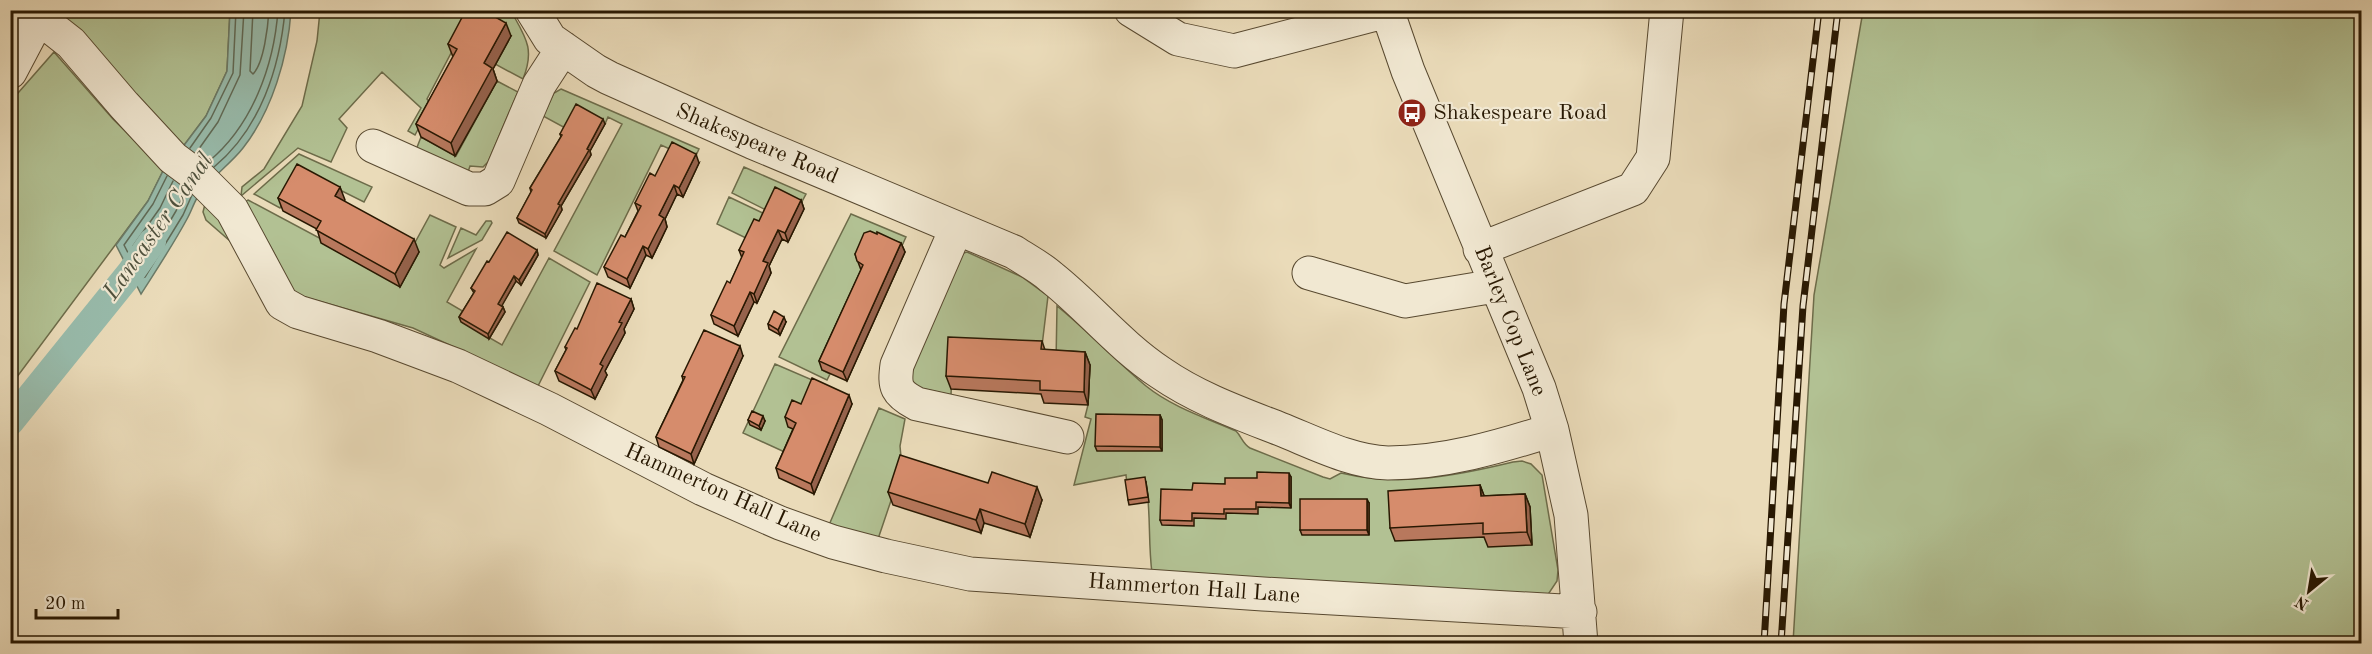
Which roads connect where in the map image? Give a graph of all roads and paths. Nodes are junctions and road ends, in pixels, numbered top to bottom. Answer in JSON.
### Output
{"nodes":[{"id":1,"x":532,"y":10,"type":"edge"},
{"id":2,"x":1131,"y":10,"type":"edge"},
{"id":3,"x":1667,"y":10,"type":"edge"},
{"id":4,"x":1387,"y":11,"type":"edge"},
{"id":5,"x":34,"y":14,"type":"edge"},
{"id":6,"x":10,"y":42,"type":"edge"},
{"id":7,"x":563,"y":48,"type":"junction"},
{"id":8,"x":10,"y":72,"type":"edge"},
{"id":9,"x":373,"y":146,"type":"dead end"},
{"id":10,"x":956,"y":229,"type":"junction"},
{"id":11,"x":1480,"y":249,"type":"junction"},
{"id":12,"x":1310,"y":273,"type":"dead end"},
{"id":13,"x":1495,"y":286,"type":"junction"},
{"id":14,"x":1552,"y":430,"type":"junction"},
{"id":15,"x":1067,"y":437,"type":"dead end"},
{"id":16,"x":1581,"y":628,"type":"edge"}],
"edges":[{"from":1,"to":7,"type":"street","name":"Shakespeare Road"},
{"from":2,"to":4,"type":"street"},
{"from":3,"to":11,"type":"street"},
{"from":4,"to":11,"type":"street","name":"Barley Cop Lane"},
{"from":5,"to":6,"type":"street"},
{"from":5,"to":8,"type":"street"},
{"from":5,"to":16,"type":"street","name":"Hammerton Hall Lane"},
{"from":7,"to":9,"type":"street"},
{"from":7,"to":10,"type":"street","name":"Shakespeare Road"},
{"from":10,"to":14,"type":"street","name":"Shakespeare Road"},
{"from":10,"to":15,"type":"street"},
{"from":11,"to":13,"type":"street","name":"Barley Cop Lane"},
{"from":12,"to":13,"type":"street"},
{"from":13,"to":14,"type":"street","name":"Barley Cop Lane"},
{"from":14,"to":16,"type":"street","name":"Barley Cop Lane"}]}
